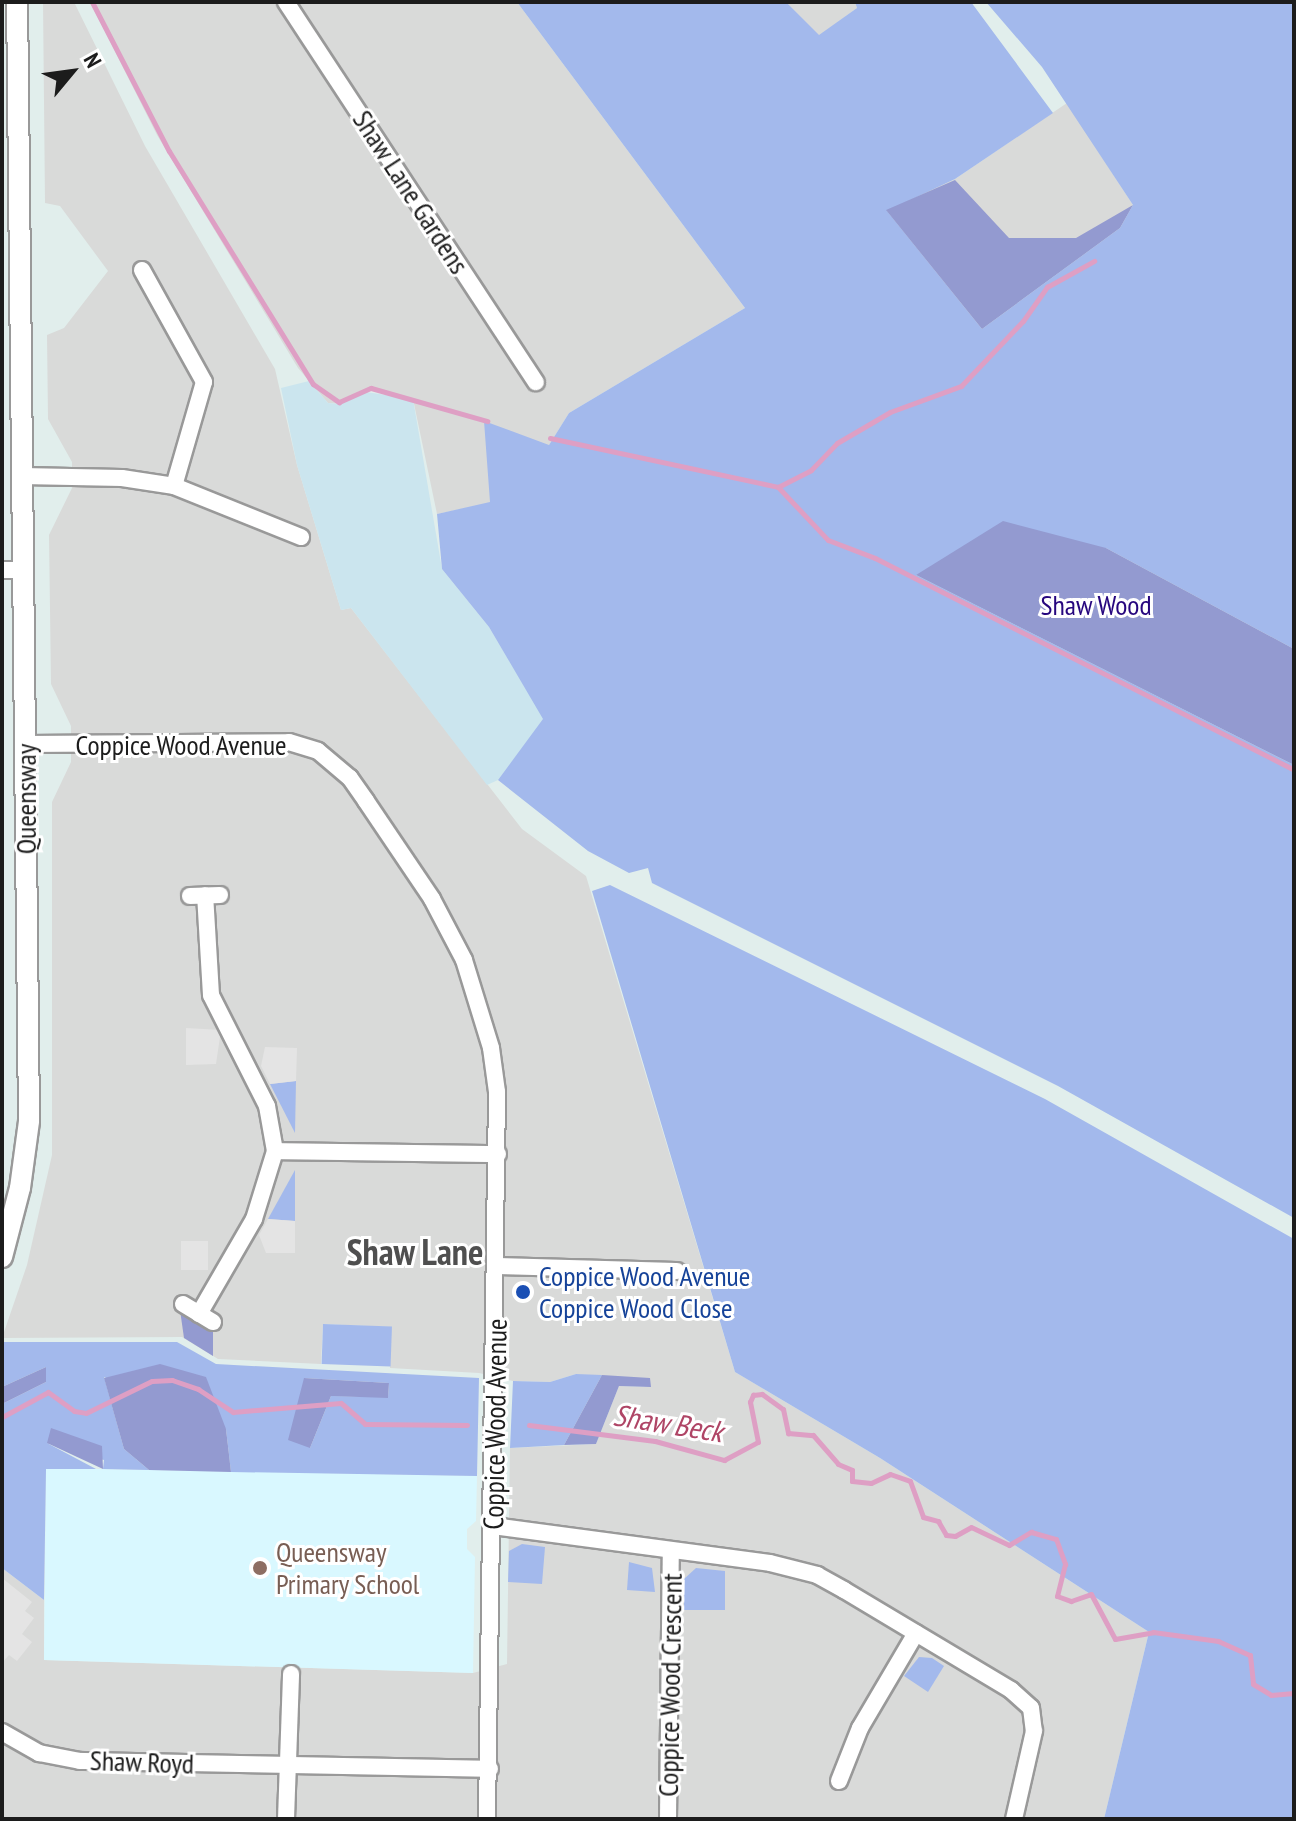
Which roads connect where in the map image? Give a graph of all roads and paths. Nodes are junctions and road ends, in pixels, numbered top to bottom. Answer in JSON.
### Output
{"nodes":[{"id":1,"x":17,"y":2,"type":"edge"},
{"id":2,"x":286,"y":2,"type":"edge"},
{"id":3,"x":142,"y":270,"type":"dead end"},
{"id":4,"x":536,"y":382,"type":"dead end"},
{"id":5,"x":22,"y":476,"type":"junction"},
{"id":6,"x":174,"y":486,"type":"junction"},
{"id":7,"x":301,"y":537,"type":"dead end"},
{"id":8,"x":2,"y":570,"type":"edge"},
{"id":9,"x":23,"y":570,"type":"junction"},
{"id":10,"x":26,"y":744,"type":"junction"},
{"id":11,"x":205,"y":895,"type":"dead end"},
{"id":12,"x":275,"y":1151,"type":"junction"},
{"id":13,"x":498,"y":1154,"type":"junction"},
{"id":14,"x":2,"y":1257,"type":"edge"},
{"id":15,"x":497,"y":1266,"type":"junction"},
{"id":16,"x":677,"y":1271,"type":"dead end"},
{"id":17,"x":183,"y":1304,"type":"dead end"},
{"id":18,"x":493,"y":1526,"type":"junction"},
{"id":19,"x":671,"y":1551,"type":"junction"},
{"id":20,"x":916,"y":1633,"type":"junction"},
{"id":21,"x":291,"y":1674,"type":"dead end"},
{"id":22,"x":2,"y":1732,"type":"edge"},
{"id":23,"x":289,"y":1766,"type":"junction"},
{"id":24,"x":490,"y":1769,"type":"junction"},
{"id":25,"x":839,"y":1781,"type":"dead end"},
{"id":26,"x":286,"y":1819,"type":"edge"},
{"id":27,"x":487,"y":1819,"type":"edge"},
{"id":28,"x":668,"y":1819,"type":"edge"},
{"id":29,"x":1014,"y":1819,"type":"edge"}],
"edges":[{"from":1,"to":5,"type":"street","name":"Queensway"},
{"from":2,"to":4,"type":"street","name":"Shaw Lane Gardens"},
{"from":3,"to":6,"type":"street"},
{"from":5,"to":6,"type":"street"},
{"from":5,"to":9,"type":"street","name":"Queensway"},
{"from":6,"to":7,"type":"street"},
{"from":8,"to":9,"type":"street"},
{"from":9,"to":10,"type":"street","name":"Queensway"},
{"from":10,"to":13,"type":"street","name":"Coppice Wood Avenue"},
{"from":10,"to":14,"type":"street","name":"Queensway"},
{"from":11,"to":12,"type":"street"},
{"from":12,"to":13,"type":"street"},
{"from":12,"to":17,"type":"street"},
{"from":13,"to":15,"type":"street","name":"Coppice Wood Avenue"},
{"from":15,"to":16,"type":"street"},
{"from":15,"to":18,"type":"street","name":"Coppice Wood Avenue"},
{"from":18,"to":19,"type":"street","name":"Coppice Wood Crescent"},
{"from":18,"to":24,"type":"street","name":"Coppice Wood Avenue"},
{"from":19,"to":20,"type":"street","name":"Coppice Wood Crescent"},
{"from":19,"to":28,"type":"street","name":"Coppice Wood Crescent"},
{"from":20,"to":25,"type":"street"},
{"from":20,"to":29,"type":"street","name":"Coppice Wood Crescent"},
{"from":21,"to":23,"type":"street"},
{"from":22,"to":23,"type":"street","name":"Shaw Royd"},
{"from":23,"to":24,"type":"street","name":"Shaw Royd"},
{"from":23,"to":26,"type":"street"},
{"from":24,"to":27,"type":"street","name":"Coppice Wood Avenue"}]}
